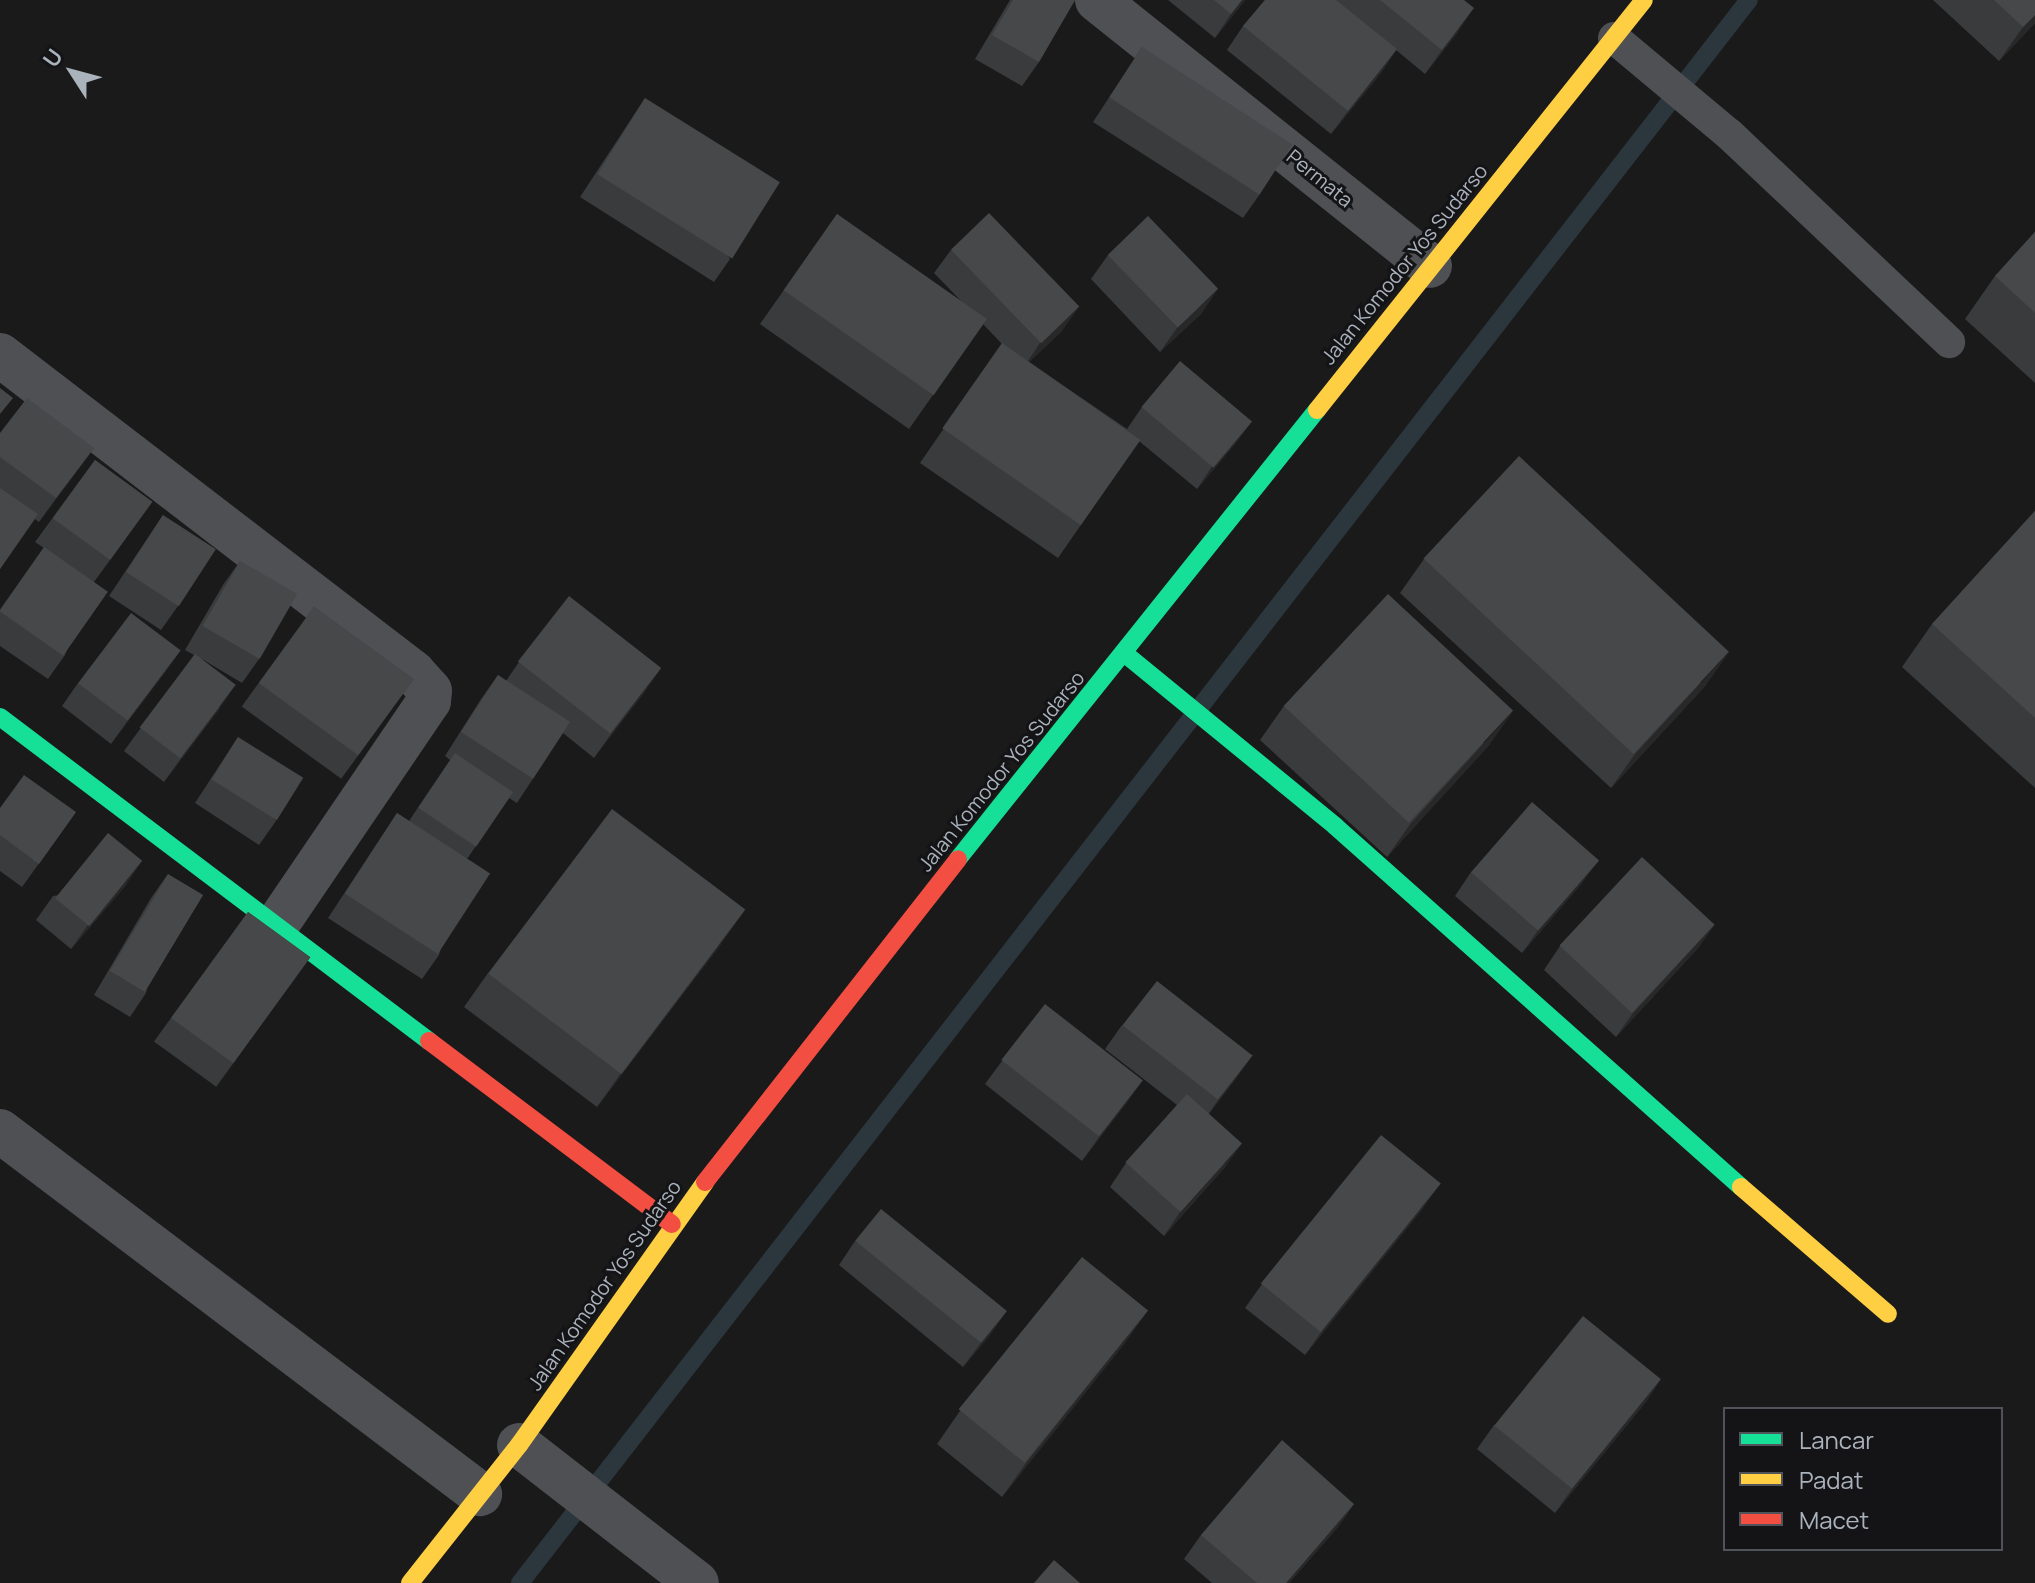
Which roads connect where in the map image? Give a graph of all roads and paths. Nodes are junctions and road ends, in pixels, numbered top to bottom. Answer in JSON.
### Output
{"nodes":[{"id":1,"x":1097,"y":0,"type":"edge"},
{"id":2,"x":1644,"y":0,"type":"edge"},
{"id":3,"x":1614,"y":38,"type":"junction"},
{"id":4,"x":1430,"y":266,"type":"junction"},
{"id":5,"x":1949,"y":342,"type":"dead end"},
{"id":6,"x":0,"y":355,"type":"edge"},
{"id":7,"x":1124,"y":653,"type":"junction"},
{"id":8,"x":0,"y":717,"type":"edge"},
{"id":9,"x":278,"y":923,"type":"junction"},
{"id":10,"x":0,"y":1131,"type":"edge"},
{"id":11,"x":672,"y":1224,"type":"junction"},
{"id":12,"x":1888,"y":1314,"type":"dead end"},
{"id":13,"x":519,"y":1445,"type":"junction"},
{"id":14,"x":480,"y":1494,"type":"junction"},
{"id":15,"x":410,"y":1583,"type":"edge"},
{"id":16,"x":697,"y":1583,"type":"edge"}],
"edges":[{"from":1,"to":4,"type":"street","name":"Permata"},
{"from":2,"to":3,"type":"street","name":"Jalan Komodor Yos Sudarso"},
{"from":3,"to":4,"type":"street","name":"Jalan Komodor Yos Sudarso"},
{"from":3,"to":5,"type":"lane"},
{"from":4,"to":7,"type":"street","name":"Jalan Komodor Yos Sudarso"},
{"from":6,"to":9,"type":"street"},
{"from":7,"to":11,"type":"street","name":"Jalan Komodor Yos Sudarso"},
{"from":7,"to":12,"type":"street"},
{"from":8,"to":9,"type":"street"},
{"from":9,"to":11,"type":"street"},
{"from":10,"to":14,"type":"street"},
{"from":11,"to":13,"type":"street","name":"Jalan Komodor Yos Sudarso"},
{"from":13,"to":14,"type":"street","name":"Jalan Komodor Yos Sudarso"},
{"from":13,"to":16,"type":"street"},
{"from":14,"to":15,"type":"street","name":"Jalan Komodor Yos Sudarso"}]}
